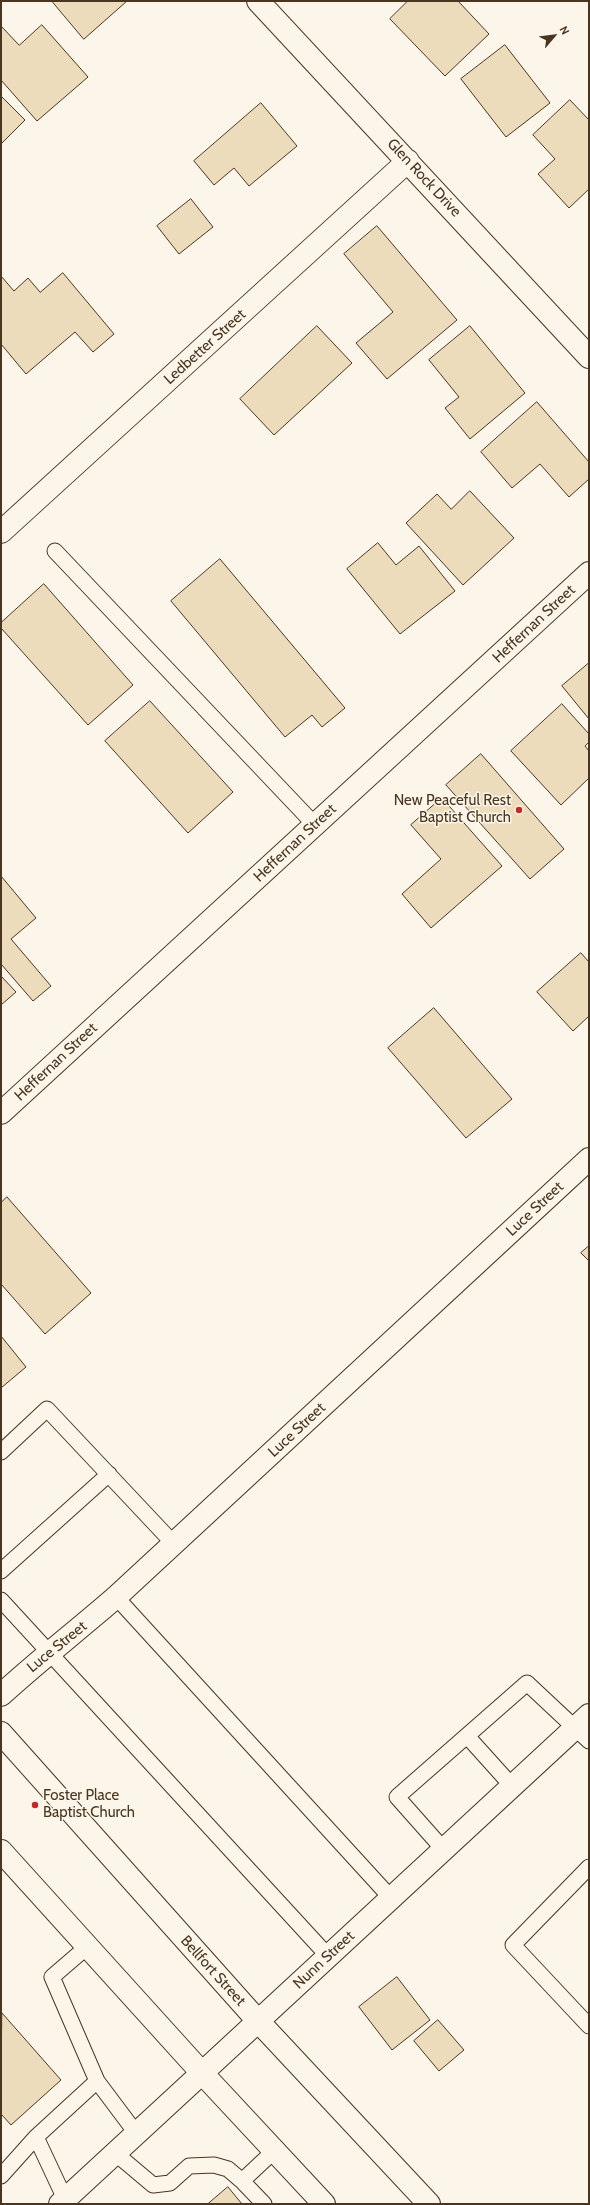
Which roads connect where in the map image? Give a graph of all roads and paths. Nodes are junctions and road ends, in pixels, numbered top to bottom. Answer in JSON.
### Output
{"nodes":[{"id":1,"x":258,"y":1,"type":"edge"},
{"id":2,"x":408,"y":161,"type":"junction"},
{"id":3,"x":589,"y":357,"type":"edge"},
{"id":4,"x":1,"y":532,"type":"edge"},
{"id":5,"x":55,"y":551,"type":"dead end"},
{"id":6,"x":589,"y":572,"type":"edge"},
{"id":7,"x":315,"y":825,"type":"junction"},
{"id":8,"x":1,"y":1113,"type":"edge"},
{"id":9,"x":589,"y":1159,"type":"edge"},
{"id":10,"x":1,"y":1452,"type":"edge"},
{"id":11,"x":109,"y":1474,"type":"junction"},
{"id":12,"x":174,"y":1544,"type":"junction"},
{"id":13,"x":1,"y":1571,"type":"edge"},
{"id":14,"x":116,"y":1597,"type":"junction"},
{"id":15,"x":1,"y":1600,"type":"edge"},
{"id":16,"x":51,"y":1652,"type":"junction"},
{"id":17,"x":1,"y":1695,"type":"edge"},
{"id":18,"x":584,"y":1728,"type":"edge"},
{"id":19,"x":1,"y":1733,"type":"edge"},
{"id":20,"x":466,"y":1736,"type":"junction"},
{"id":21,"x":512,"y":1786,"type":"junction"},
{"id":22,"x":444,"y":1850,"type":"junction"},
{"id":23,"x":1,"y":1851,"type":"edge"},
{"id":24,"x":589,"y":1867,"type":"edge"},
{"id":25,"x":391,"y":1898,"type":"junction"},
{"id":26,"x":88,"y":1946,"type":"junction"},
{"id":27,"x":328,"y":1956,"type":"junction"},
{"id":28,"x":258,"y":2021,"type":"junction"},
{"id":29,"x":589,"y":2026,"type":"edge"},
{"id":30,"x":202,"y":2073,"type":"junction"},
{"id":31,"x":97,"y":2081,"type":"junction"},
{"id":32,"x":136,"y":2133,"type":"junction"},
{"id":33,"x":36,"y":2137,"type":"junction"},
{"id":34,"x":274,"y":2151,"type":"junction"},
{"id":35,"x":115,"y":2153,"type":"junction"},
{"id":36,"x":1,"y":2176,"type":"edge"},
{"id":37,"x":242,"y":2181,"type":"junction"},
{"id":38,"x":62,"y":2202,"type":"edge"},
{"id":39,"x":264,"y":2204,"type":"edge"},
{"id":40,"x":324,"y":2204,"type":"edge"},
{"id":41,"x":429,"y":2204,"type":"edge"}],
"edges":[{"from":1,"to":2,"type":"street","name":"Glen Rock Drive"},
{"from":2,"to":3,"type":"street","name":"Glen Rock Drive"},
{"from":2,"to":4,"type":"street","name":"Ledbetter Street"},
{"from":5,"to":7,"type":"lane"},
{"from":6,"to":7,"type":"street","name":"Heffernan Street"},
{"from":7,"to":8,"type":"street","name":"Heffernan Street"},
{"from":9,"to":12,"type":"street","name":"Luce Street"},
{"from":10,"to":11,"type":"lane"},
{"from":11,"to":12,"type":"lane"},
{"from":11,"to":13,"type":"lane"},
{"from":12,"to":14,"type":"street","name":"Luce Street"},
{"from":14,"to":16,"type":"street","name":"Luce Street"},
{"from":14,"to":25,"type":"lane"},
{"from":15,"to":16,"type":"lane"},
{"from":16,"to":17,"type":"street","name":"Luce Street"},
{"from":16,"to":27,"type":"lane"},
{"from":18,"to":20,"type":"lane"},
{"from":18,"to":21,"type":"street","name":"Nunn Street"},
{"from":19,"to":28,"type":"street","name":"Bellfort Street"},
{"from":20,"to":21,"type":"lane"},
{"from":20,"to":22,"type":"lane"},
{"from":21,"to":22,"type":"street","name":"Nunn Street"},
{"from":22,"to":25,"type":"street","name":"Nunn Street"},
{"from":23,"to":26,"type":"street"},
{"from":24,"to":29,"type":"lane"},
{"from":25,"to":27,"type":"street","name":"Nunn Street"},
{"from":26,"to":30,"type":"street"},
{"from":26,"to":31,"type":"lane"},
{"from":27,"to":28,"type":"street","name":"Nunn Street"},
{"from":28,"to":30,"type":"street","name":"Nunn Street"},
{"from":28,"to":41,"type":"street","name":"Bellfort Street"},
{"from":30,"to":32,"type":"street","name":"Nunn Street"},
{"from":30,"to":34,"type":"street"},
{"from":31,"to":32,"type":"lane"},
{"from":31,"to":33,"type":"lane"},
{"from":32,"to":35,"type":"street","name":"Nunn Street"},
{"from":33,"to":36,"type":"lane"},
{"from":33,"to":38,"type":"lane"},
{"from":34,"to":37,"type":"lane"},
{"from":34,"to":40,"type":"street"},
{"from":35,"to":37,"type":"lane"},
{"from":35,"to":38,"type":"street","name":"Nunn Street"},
{"from":37,"to":39,"type":"lane"}]}
